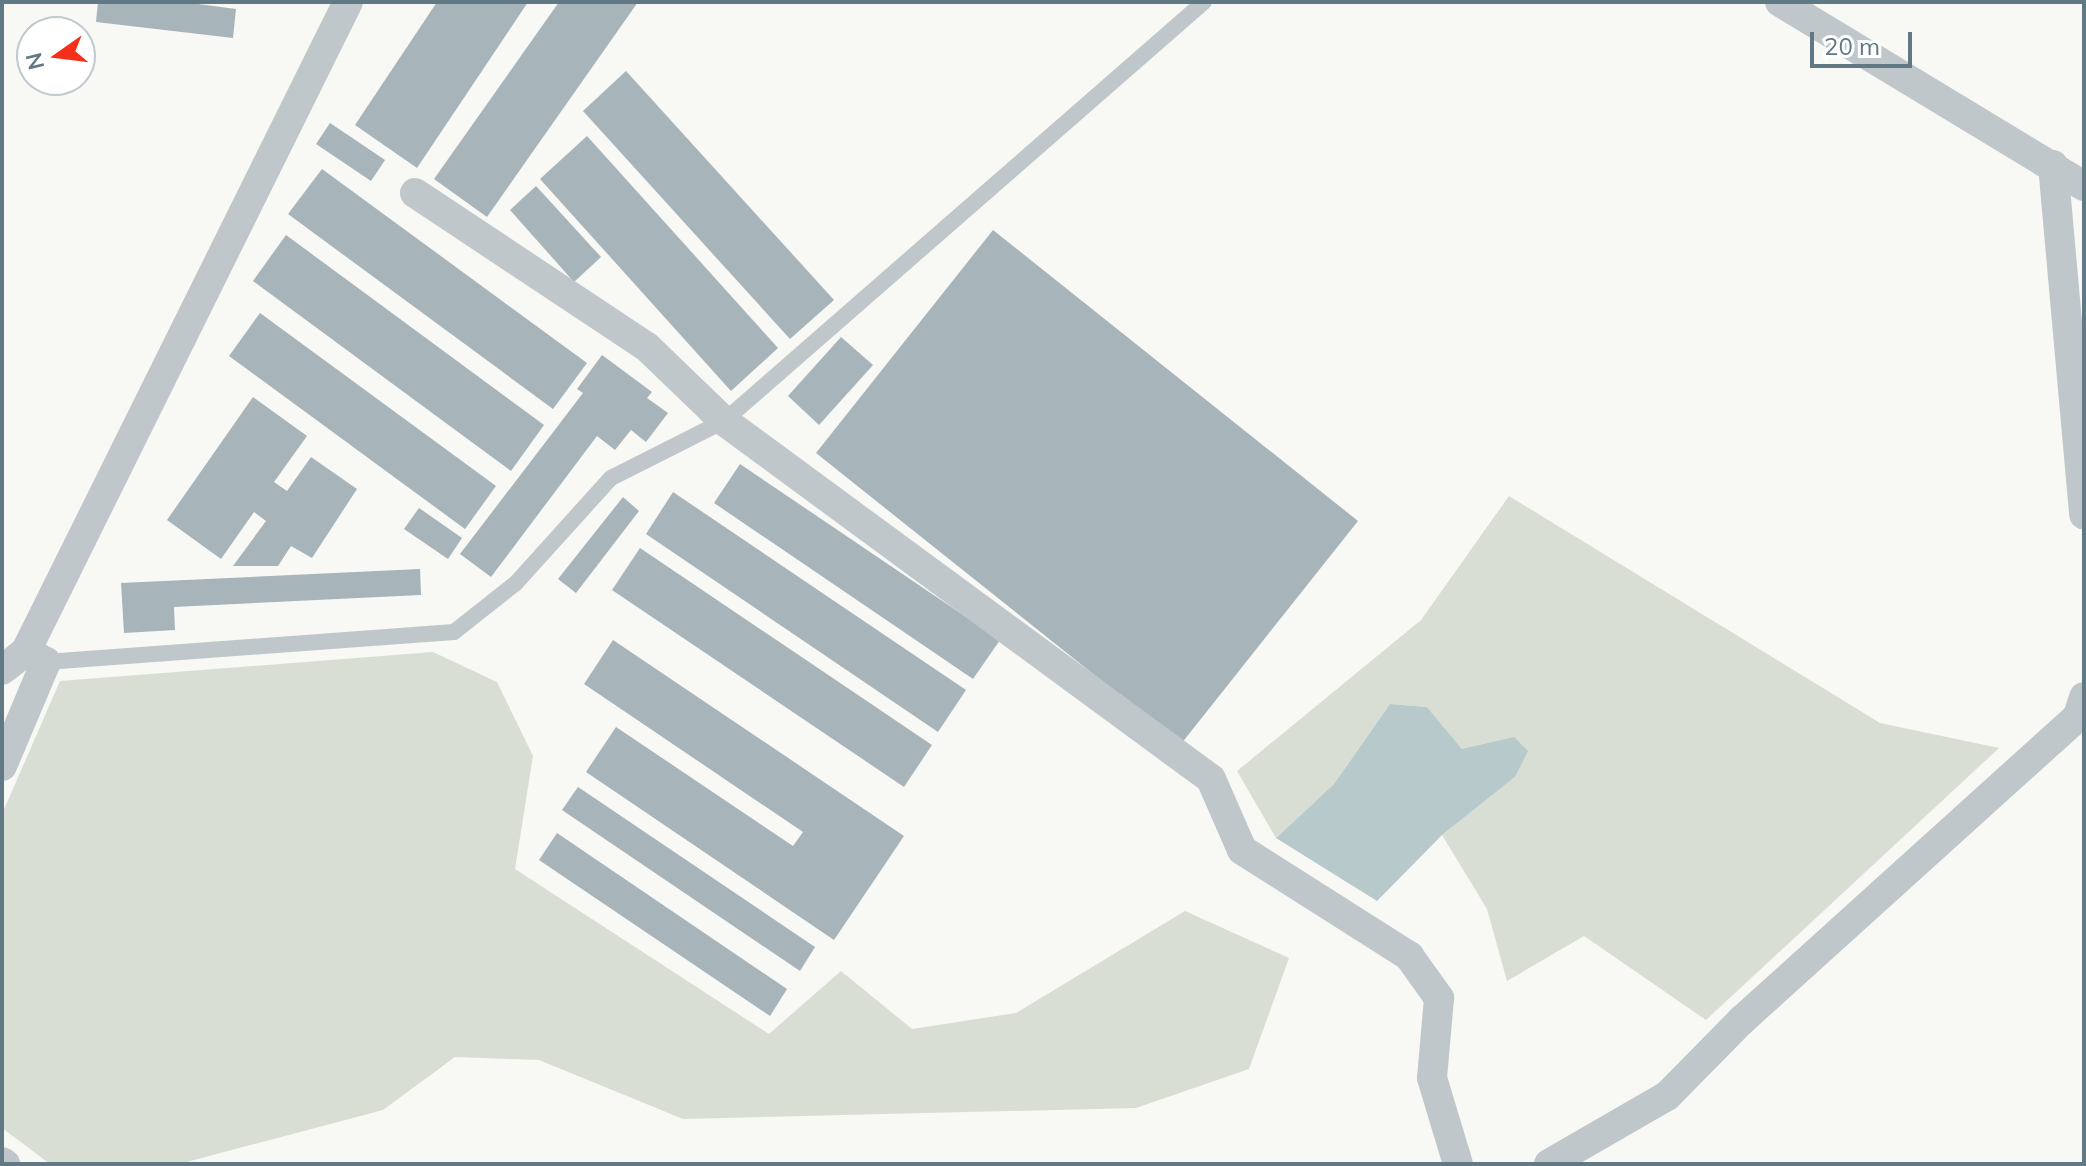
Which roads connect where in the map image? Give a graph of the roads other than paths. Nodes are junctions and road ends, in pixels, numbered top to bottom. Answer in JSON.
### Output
{"nodes":[{"id":1,"x":348,"y":2,"type":"edge"},
{"id":2,"x":1204,"y":2,"type":"edge"},
{"id":3,"x":1780,"y":2,"type":"edge"},
{"id":4,"x":2053,"y":165,"type":"junction"},
{"id":5,"x":2084,"y":186,"type":"edge"},
{"id":6,"x":415,"y":193,"type":"dead end"},
{"id":7,"x":724,"y":421,"type":"junction"},
{"id":8,"x":2084,"y":515,"type":"edge"},
{"id":9,"x":36,"y":657,"type":"junction"},
{"id":10,"x":2,"y":670,"type":"edge"},
{"id":11,"x":2084,"y":697,"type":"edge"},
{"id":12,"x":2,"y":766,"type":"edge"},
{"id":13,"x":1458,"y":1164,"type":"edge"},
{"id":14,"x":1549,"y":1164,"type":"edge"}],
"edges":[{"from":1,"to":9,"type":"street"},
{"from":2,"to":7,"type":"lane"},
{"from":3,"to":4,"type":"street"},
{"from":4,"to":5,"type":"street"},
{"from":4,"to":8,"type":"street"},
{"from":6,"to":7,"type":"street"},
{"from":7,"to":9,"type":"lane"},
{"from":7,"to":13,"type":"street"},
{"from":9,"to":10,"type":"street"},
{"from":9,"to":12,"type":"street"},
{"from":11,"to":14,"type":"street"}]}
